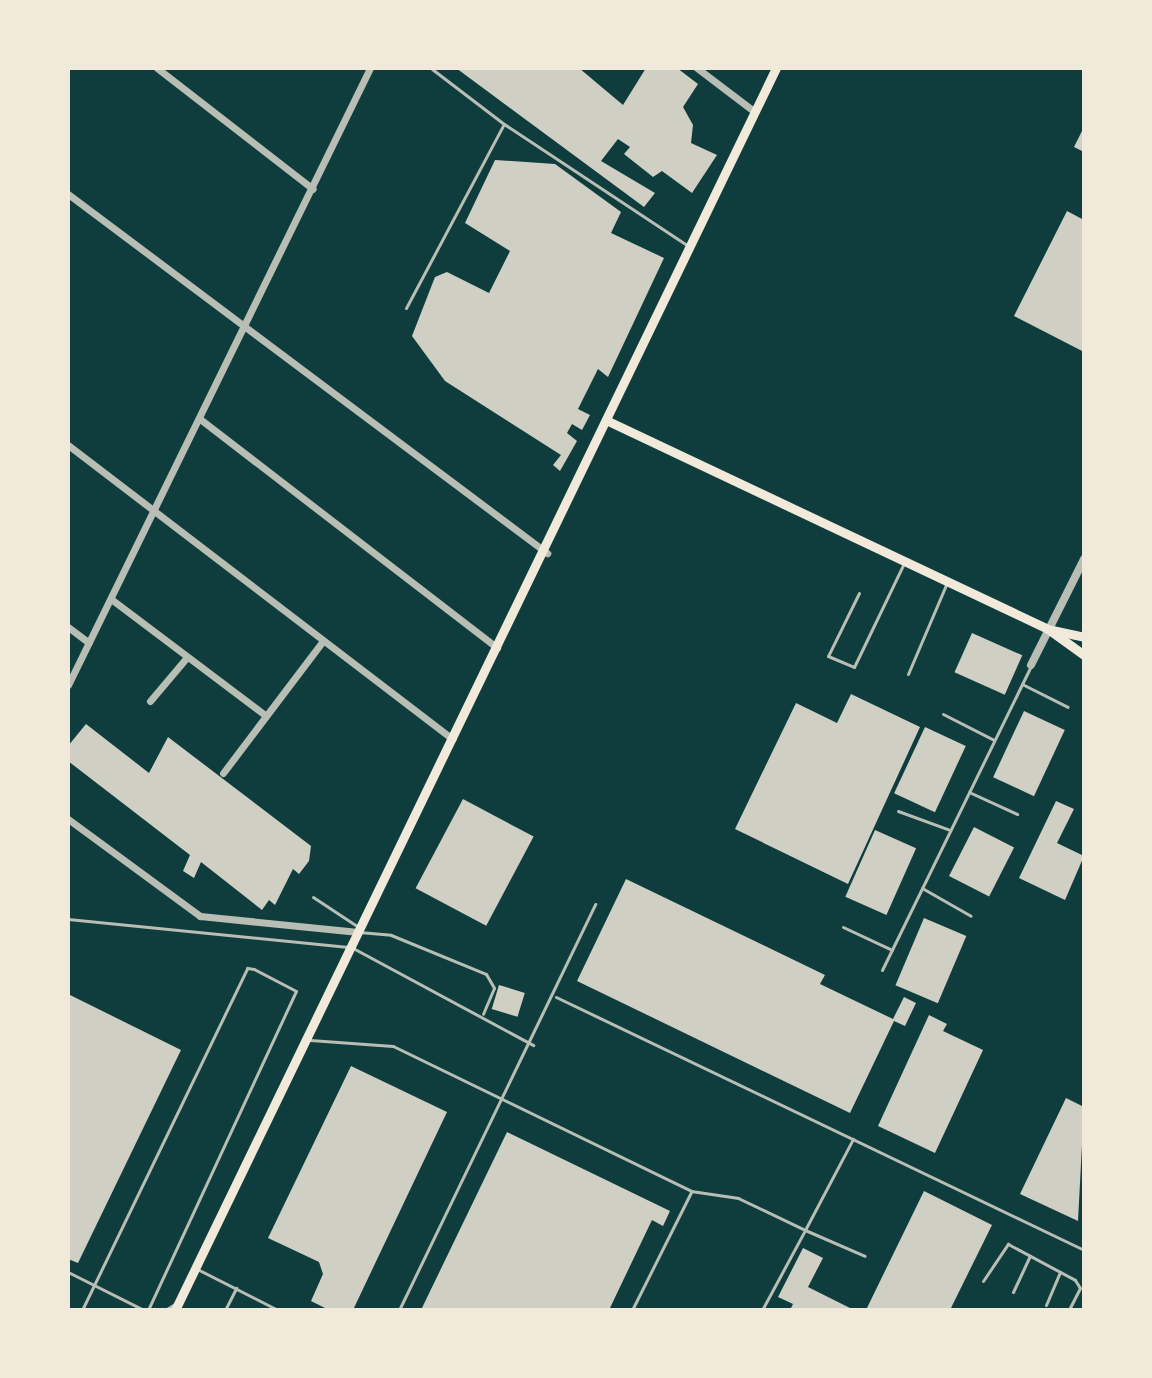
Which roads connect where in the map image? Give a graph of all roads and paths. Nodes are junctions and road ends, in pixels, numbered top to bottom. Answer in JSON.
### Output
{"nodes":[{"id":1,"x":157,"y":68,"type":"edge"},
{"id":2,"x":370,"y":68,"type":"edge"},
{"id":3,"x":697,"y":68,"type":"edge"},
{"id":4,"x":776,"y":68,"type":"edge"},
{"id":5,"x":432,"y":69,"type":"edge"},
{"id":6,"x":755,"y":112,"type":"junction"},
{"id":7,"x":504,"y":124,"type":"junction"},
{"id":8,"x":313,"y":189,"type":"junction"},
{"id":9,"x":68,"y":194,"type":"edge"},
{"id":10,"x":691,"y":248,"type":"junction"},
{"id":11,"x":406,"y":308,"type":"dead end"},
{"id":12,"x":246,"y":328,"type":"junction"},
{"id":13,"x":200,"y":419,"type":"junction"},
{"id":14,"x":608,"y":421,"type":"junction"},
{"id":15,"x":68,"y":445,"type":"edge"},
{"id":16,"x":154,"y":511,"type":"junction"},
{"id":17,"x":547,"y":553,"type":"junction"},
{"id":18,"x":1084,"y":559,"type":"edge"},
{"id":19,"x":905,"y":561,"type":"junction"},
{"id":20,"x":947,"y":581,"type":"junction"},
{"id":21,"x":859,"y":593,"type":"dead end"},
{"id":22,"x":111,"y":599,"type":"junction"},
{"id":23,"x":68,"y":627,"type":"edge"},
{"id":24,"x":1048,"y":629,"type":"junction"},
{"id":25,"x":1084,"y":637,"type":"edge"},
{"id":26,"x":323,"y":641,"type":"junction"},
{"id":27,"x":89,"y":643,"type":"junction"},
{"id":28,"x":497,"y":648,"type":"junction"},
{"id":29,"x":1084,"y":655,"type":"edge"},
{"id":30,"x":187,"y":657,"type":"junction"},
{"id":31,"x":1031,"y":665,"type":"joint"},
{"id":32,"x":908,"y":674,"type":"dead end"},
{"id":33,"x":1022,"y":684,"type":"junction"},
{"id":34,"x":68,"y":685,"type":"edge"},
{"id":35,"x":150,"y":701,"type":"dead end"},
{"id":36,"x":1068,"y":707,"type":"dead end"},
{"id":37,"x":943,"y":714,"type":"dead end"},
{"id":38,"x":266,"y":716,"type":"junction"},
{"id":39,"x":453,"y":739,"type":"junction"},
{"id":40,"x":994,"y":740,"type":"junction"},
{"id":41,"x":223,"y":773,"type":"dead end"},
{"id":42,"x":969,"y":792,"type":"junction"},
{"id":43,"x":898,"y":811,"type":"dead end"},
{"id":44,"x":1017,"y":814,"type":"dead end"},
{"id":45,"x":68,"y":819,"type":"edge"},
{"id":46,"x":950,"y":830,"type":"junction"},
{"id":47,"x":922,"y":888,"type":"junction"},
{"id":48,"x":313,"y":897,"type":"dead end"},
{"id":49,"x":595,"y":904,"type":"dead end"},
{"id":50,"x":971,"y":916,"type":"dead end"},
{"id":51,"x":68,"y":919,"type":"edge"},
{"id":52,"x":843,"y":927,"type":"dead end"},
{"id":53,"x":359,"y":930,"type":"junction"},
{"id":54,"x":351,"y":947,"type":"junction"},
{"id":55,"x":892,"y":950,"type":"junction"},
{"id":56,"x":882,"y":970,"type":"dead end"},
{"id":57,"x":556,"y":997,"type":"junction"},
{"id":58,"x":483,"y":1014,"type":"junction"},
{"id":59,"x":306,"y":1040,"type":"junction"},
{"id":60,"x":533,"y":1045,"type":"junction"},
{"id":61,"x":506,"y":1100,"type":"junction"},
{"id":62,"x":853,"y":1139,"type":"junction"},
{"id":63,"x":691,"y":1191,"type":"junction"},
{"id":64,"x":805,"y":1230,"type":"junction"},
{"id":65,"x":1084,"y":1250,"type":"edge"},
{"id":66,"x":865,"y":1256,"type":"dead end"},
{"id":67,"x":1030,"y":1256,"type":"junction"},
{"id":68,"x":195,"y":1268,"type":"junction"},
{"id":69,"x":68,"y":1272,"type":"edge"},
{"id":70,"x":1060,"y":1272,"type":"junction"},
{"id":71,"x":983,"y":1281,"type":"dead end"},
{"id":72,"x":94,"y":1285,"type":"junction"},
{"id":73,"x":236,"y":1287,"type":"junction"},
{"id":74,"x":1013,"y":1292,"type":"dead end"},
{"id":75,"x":181,"y":1299,"type":"junction"},
{"id":76,"x":1046,"y":1305,"type":"dead end"},
{"id":77,"x":82,"y":1310,"type":"edge"},
{"id":78,"x":146,"y":1310,"type":"edge"},
{"id":79,"x":165,"y":1310,"type":"edge"},
{"id":80,"x":175,"y":1310,"type":"edge"},
{"id":81,"x":225,"y":1310,"type":"edge"},
{"id":82,"x":278,"y":1310,"type":"edge"},
{"id":83,"x":399,"y":1310,"type":"edge"},
{"id":84,"x":632,"y":1310,"type":"edge"},
{"id":85,"x":762,"y":1310,"type":"edge"},
{"id":86,"x":1069,"y":1310,"type":"edge"}],
"edges":[{"from":1,"to":8,"type":"street"},
{"from":2,"to":8,"type":"street"},
{"from":3,"to":6,"type":"street"},
{"from":4,"to":6,"type":"main road"},
{"from":5,"to":7,"type":"lane"},
{"from":6,"to":10,"type":"main road"},
{"from":7,"to":10,"type":"lane"},
{"from":7,"to":11,"type":"lane"},
{"from":8,"to":12,"type":"street"},
{"from":9,"to":12,"type":"street"},
{"from":10,"to":14,"type":"main road"},
{"from":12,"to":13,"type":"street"},
{"from":12,"to":17,"type":"street"},
{"from":13,"to":16,"type":"street"},
{"from":13,"to":28,"type":"street"},
{"from":14,"to":17,"type":"main road"},
{"from":14,"to":19,"type":"main road"},
{"from":15,"to":16,"type":"street"},
{"from":16,"to":22,"type":"street"},
{"from":16,"to":26,"type":"street"},
{"from":17,"to":28,"type":"main road"},
{"from":18,"to":24,"type":"street"},
{"from":19,"to":20,"type":"main road"},
{"from":19,"to":21,"type":"lane"},
{"from":20,"to":24,"type":"main road"},
{"from":20,"to":32,"type":"lane"},
{"from":22,"to":27,"type":"street"},
{"from":22,"to":30,"type":"street"},
{"from":23,"to":27,"type":"street"},
{"from":24,"to":25,"type":"main road"},
{"from":24,"to":29,"type":"main road"},
{"from":24,"to":31,"type":"street"},
{"from":26,"to":38,"type":"street"},
{"from":26,"to":39,"type":"street"},
{"from":27,"to":34,"type":"street"},
{"from":28,"to":39,"type":"main road"},
{"from":30,"to":35,"type":"street"},
{"from":30,"to":38,"type":"street"},
{"from":31,"to":33,"type":"lane"},
{"from":33,"to":36,"type":"lane"},
{"from":33,"to":40,"type":"lane"},
{"from":37,"to":40,"type":"lane"},
{"from":38,"to":41,"type":"street"},
{"from":39,"to":53,"type":"main road"},
{"from":40,"to":42,"type":"lane"},
{"from":42,"to":44,"type":"lane"},
{"from":42,"to":46,"type":"lane"},
{"from":43,"to":46,"type":"lane"},
{"from":45,"to":53,"type":"street"},
{"from":46,"to":47,"type":"lane"},
{"from":47,"to":50,"type":"lane"},
{"from":47,"to":55,"type":"lane"},
{"from":48,"to":53,"type":"lane"},
{"from":49,"to":57,"type":"lane"},
{"from":51,"to":54,"type":"lane"},
{"from":52,"to":55,"type":"lane"},
{"from":53,"to":54,"type":"main road"},
{"from":53,"to":58,"type":"lane"},
{"from":54,"to":58,"type":"lane"},
{"from":54,"to":59,"type":"main road"},
{"from":55,"to":56,"type":"lane"},
{"from":57,"to":60,"type":"lane"},
{"from":57,"to":62,"type":"lane"},
{"from":58,"to":60,"type":"lane"},
{"from":59,"to":61,"type":"lane"},
{"from":59,"to":68,"type":"main road"},
{"from":60,"to":61,"type":"lane"},
{"from":61,"to":63,"type":"lane"},
{"from":61,"to":83,"type":"lane"},
{"from":62,"to":64,"type":"lane"},
{"from":62,"to":65,"type":"lane"},
{"from":63,"to":64,"type":"lane"},
{"from":63,"to":84,"type":"lane"},
{"from":64,"to":66,"type":"lane"},
{"from":64,"to":85,"type":"lane"},
{"from":67,"to":70,"type":"lane"},
{"from":67,"to":71,"type":"lane"},
{"from":67,"to":74,"type":"lane"},
{"from":68,"to":73,"type":"lane"},
{"from":68,"to":75,"type":"main road"},
{"from":69,"to":72,"type":"lane"},
{"from":70,"to":76,"type":"lane"},
{"from":70,"to":86,"type":"lane"},
{"from":72,"to":77,"type":"lane"},
{"from":72,"to":78,"type":"lane"},
{"from":72,"to":78,"type":"lane"},
{"from":73,"to":81,"type":"lane"},
{"from":73,"to":82,"type":"lane"},
{"from":75,"to":79,"type":"lane"},
{"from":75,"to":80,"type":"main road"}]}
